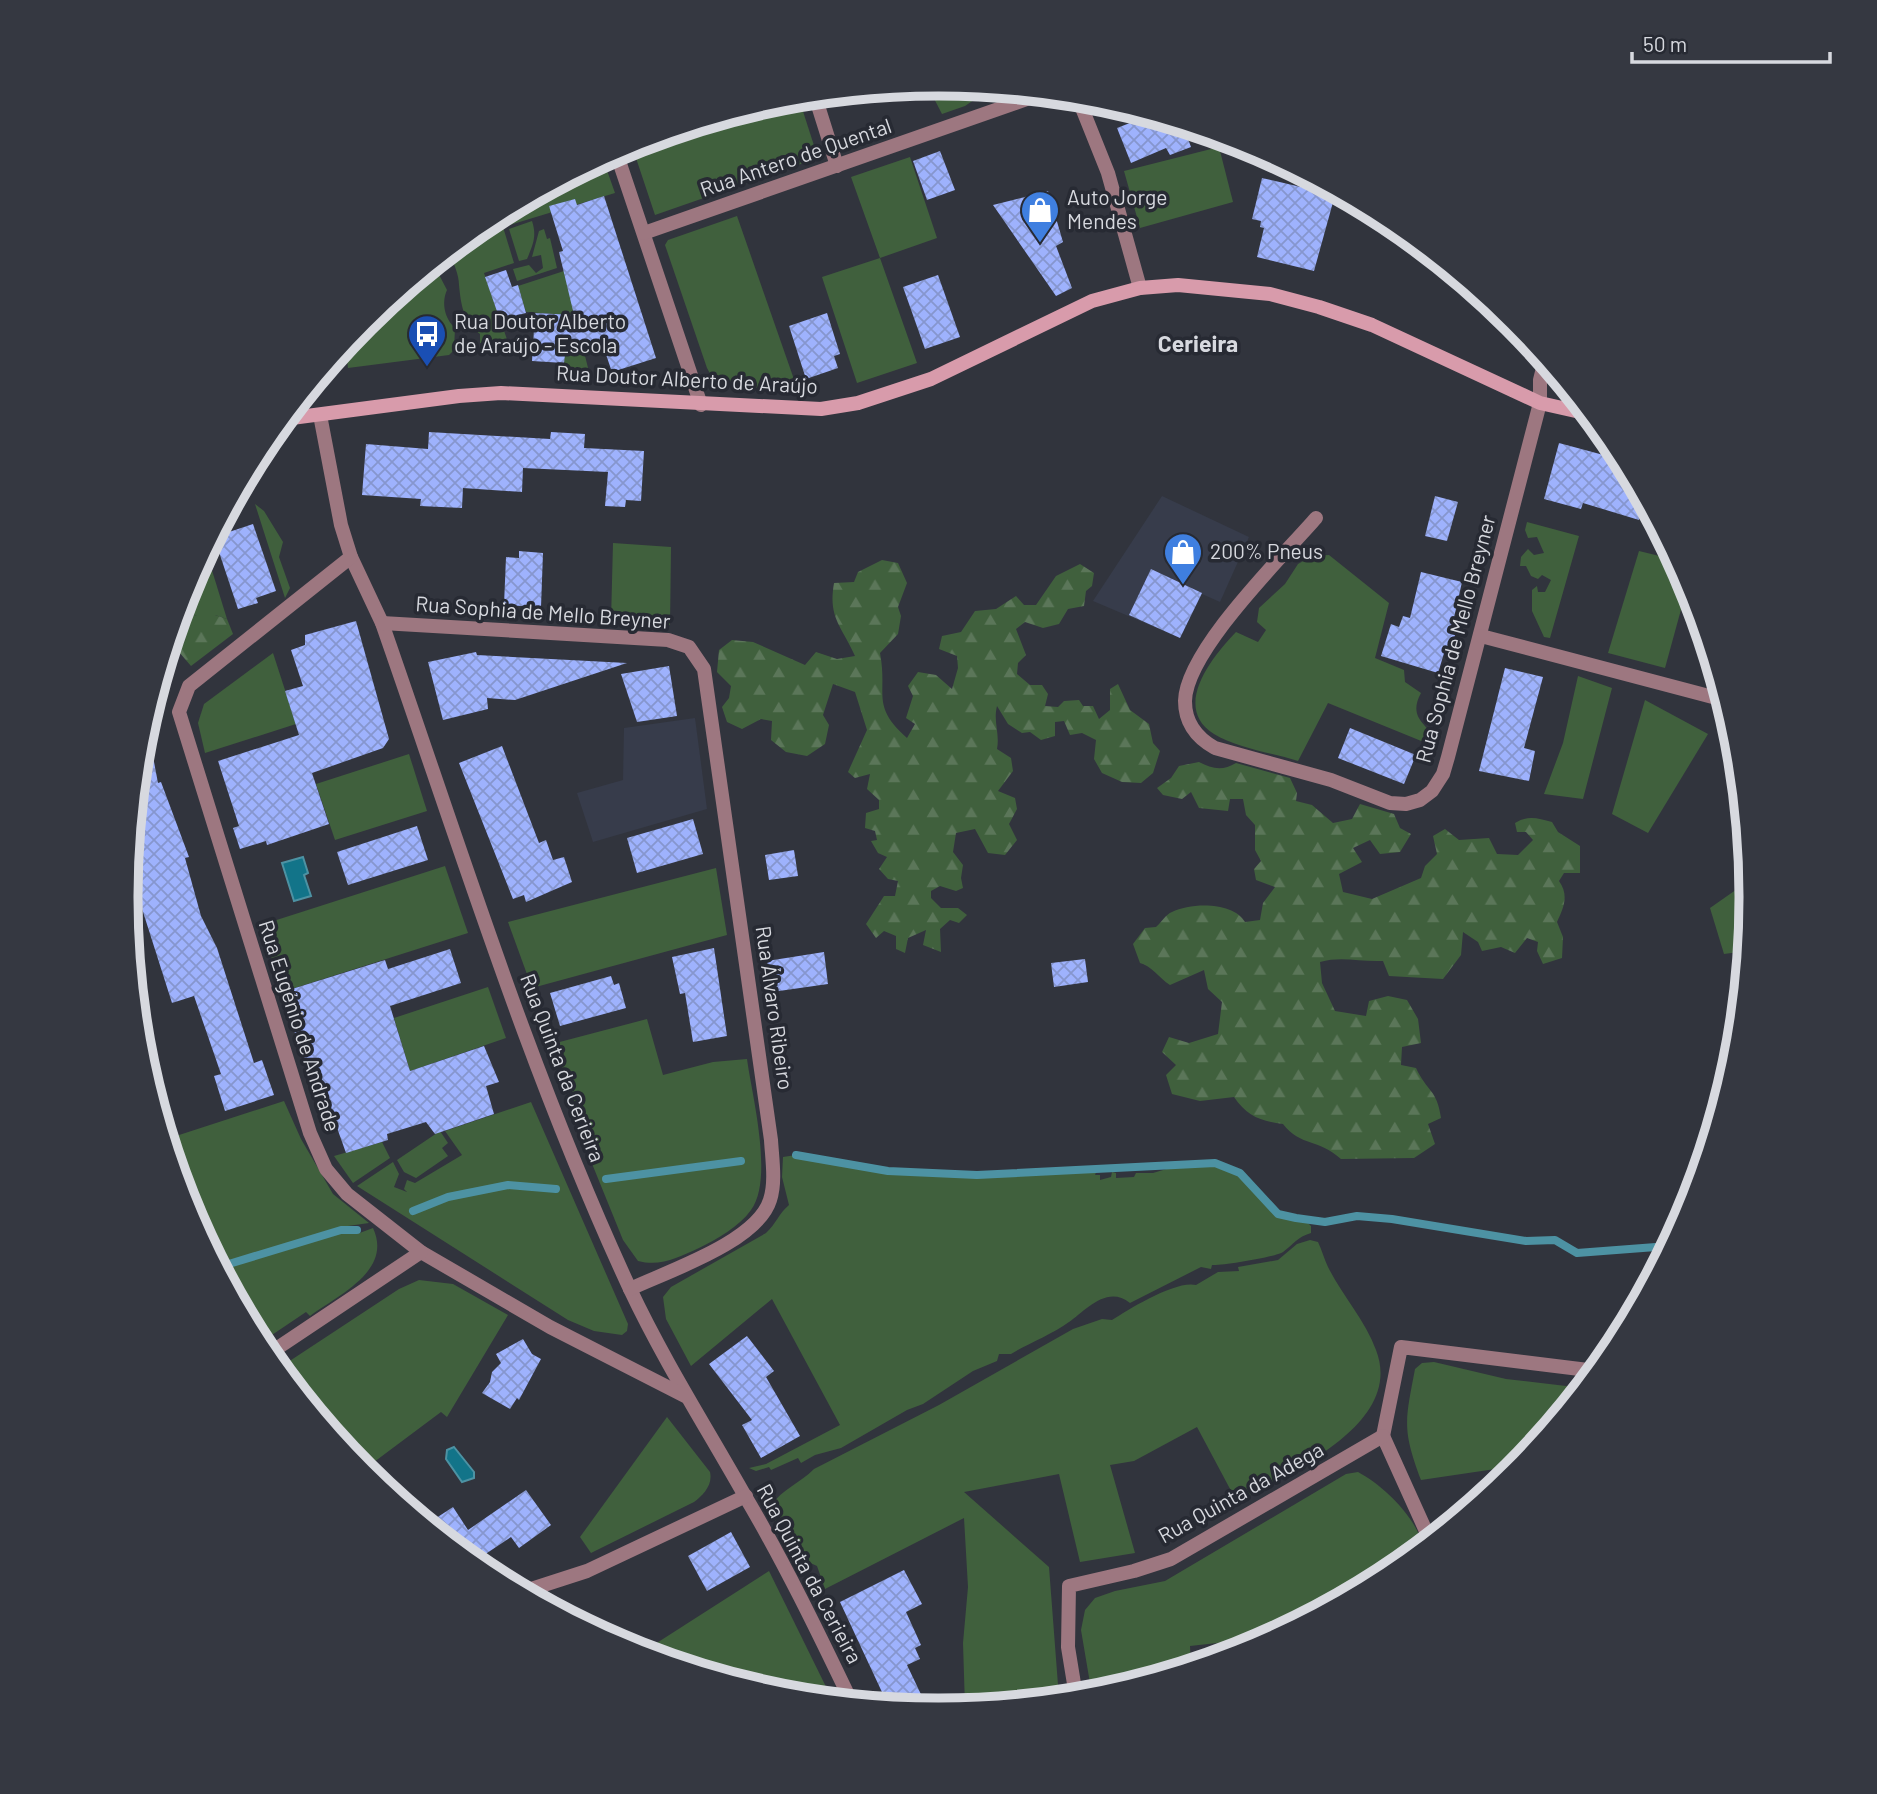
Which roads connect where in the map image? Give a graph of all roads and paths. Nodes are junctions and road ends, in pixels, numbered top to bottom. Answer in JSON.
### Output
{"nodes":[{"id":1,"x":1021,"y":101,"type":"edge"},
{"id":2,"x":818,"y":106,"type":"edge"},
{"id":3,"x":1083,"y":110,"type":"edge"},
{"id":4,"x":620,"y":163,"type":"edge"},
{"id":5,"x":837,"y":166,"type":"junction"},
{"id":6,"x":644,"y":233,"type":"junction"},
{"id":7,"x":1140,"y":288,"type":"junction"},
{"id":8,"x":1542,"y":371,"type":"edge"},
{"id":9,"x":1540,"y":403,"type":"junction"},
{"id":10,"x":701,"y":405,"type":"junction"},
{"id":11,"x":1575,"y":411,"type":"edge"},
{"id":12,"x":320,"y":415,"type":"junction"},
{"id":13,"x":298,"y":417,"type":"edge"},
{"id":14,"x":1316,"y":518,"type":"dead end"},
{"id":15,"x":351,"y":557,"type":"junction"},
{"id":16,"x":382,"y":623,"type":"junction"},
{"id":17,"x":1481,"y":636,"type":"junction"},
{"id":18,"x":697,"y":655,"type":"joint"},
{"id":19,"x":1714,"y":697,"type":"edge"},
{"id":20,"x":421,"y":1252,"type":"junction"},
{"id":21,"x":630,"y":1289,"type":"junction"},
{"id":22,"x":277,"y":1348,"type":"edge"},
{"id":23,"x":1584,"y":1370,"type":"edge"},
{"id":24,"x":685,"y":1396,"type":"junction"},
{"id":25,"x":1384,"y":1436,"type":"junction"},
{"id":26,"x":746,"y":1496,"type":"junction"},
{"id":27,"x":1426,"y":1532,"type":"edge"},
{"id":28,"x":535,"y":1588,"type":"edge"},
{"id":29,"x":1074,"y":1686,"type":"edge"},
{"id":30,"x":847,"y":1692,"type":"edge"}],
"edges":[{"from":1,"to":5,"type":"street","name":"Rua Antero de Quental"},
{"from":2,"to":5,"type":"street"},
{"from":3,"to":7,"type":"street"},
{"from":4,"to":6,"type":"street"},
{"from":5,"to":6,"type":"street","name":"Rua Antero de Quental"},
{"from":6,"to":10,"type":"street"},
{"from":7,"to":9,"type":"main road","name":"Rua Doutor Alberto de Araújo"},
{"from":7,"to":10,"type":"main road","name":"Rua Doutor Alberto de Araújo"},
{"from":8,"to":9,"type":"street","name":"Rua Sophia de Mello Breyner"},
{"from":9,"to":11,"type":"main road","name":"Rua Doutor Alberto de Araújo"},
{"from":9,"to":17,"type":"street","name":"Rua Sophia de Mello Breyner"},
{"from":10,"to":12,"type":"main road","name":"Rua Doutor Alberto de Araújo"},
{"from":12,"to":13,"type":"main road","name":"Rua Doutor Alberto de Araújo"},
{"from":12,"to":15,"type":"street","name":"Rua Quinta da Cerieira"},
{"from":14,"to":17,"type":"street","name":"Rua Sophia de Mello Breyner"},
{"from":15,"to":16,"type":"street","name":"Rua Quinta da Cerieira"},
{"from":15,"to":20,"type":"street","name":"Rua Eugénio de Andrade"},
{"from":16,"to":18,"type":"street","name":"Rua Sophia de Mello Breyner"},
{"from":16,"to":21,"type":"street","name":"Rua Quinta da Cerieira"},
{"from":17,"to":19,"type":"street"},
{"from":18,"to":21,"type":"street","name":"Rua Álvaro Ribeiro"},
{"from":20,"to":22,"type":"street"},
{"from":20,"to":24,"type":"street","name":"Rua Eugénio de Andrade"},
{"from":21,"to":24,"type":"street","name":"Rua Quinta da Cerieira"},
{"from":23,"to":25,"type":"street"},
{"from":24,"to":26,"type":"street","name":"Rua Quinta da Cerieira"},
{"from":25,"to":27,"type":"street"},
{"from":25,"to":29,"type":"street","name":"Rua Quinta da Adega"},
{"from":26,"to":28,"type":"street"},
{"from":26,"to":30,"type":"street","name":"Rua Quinta da Cerieira"}]}
